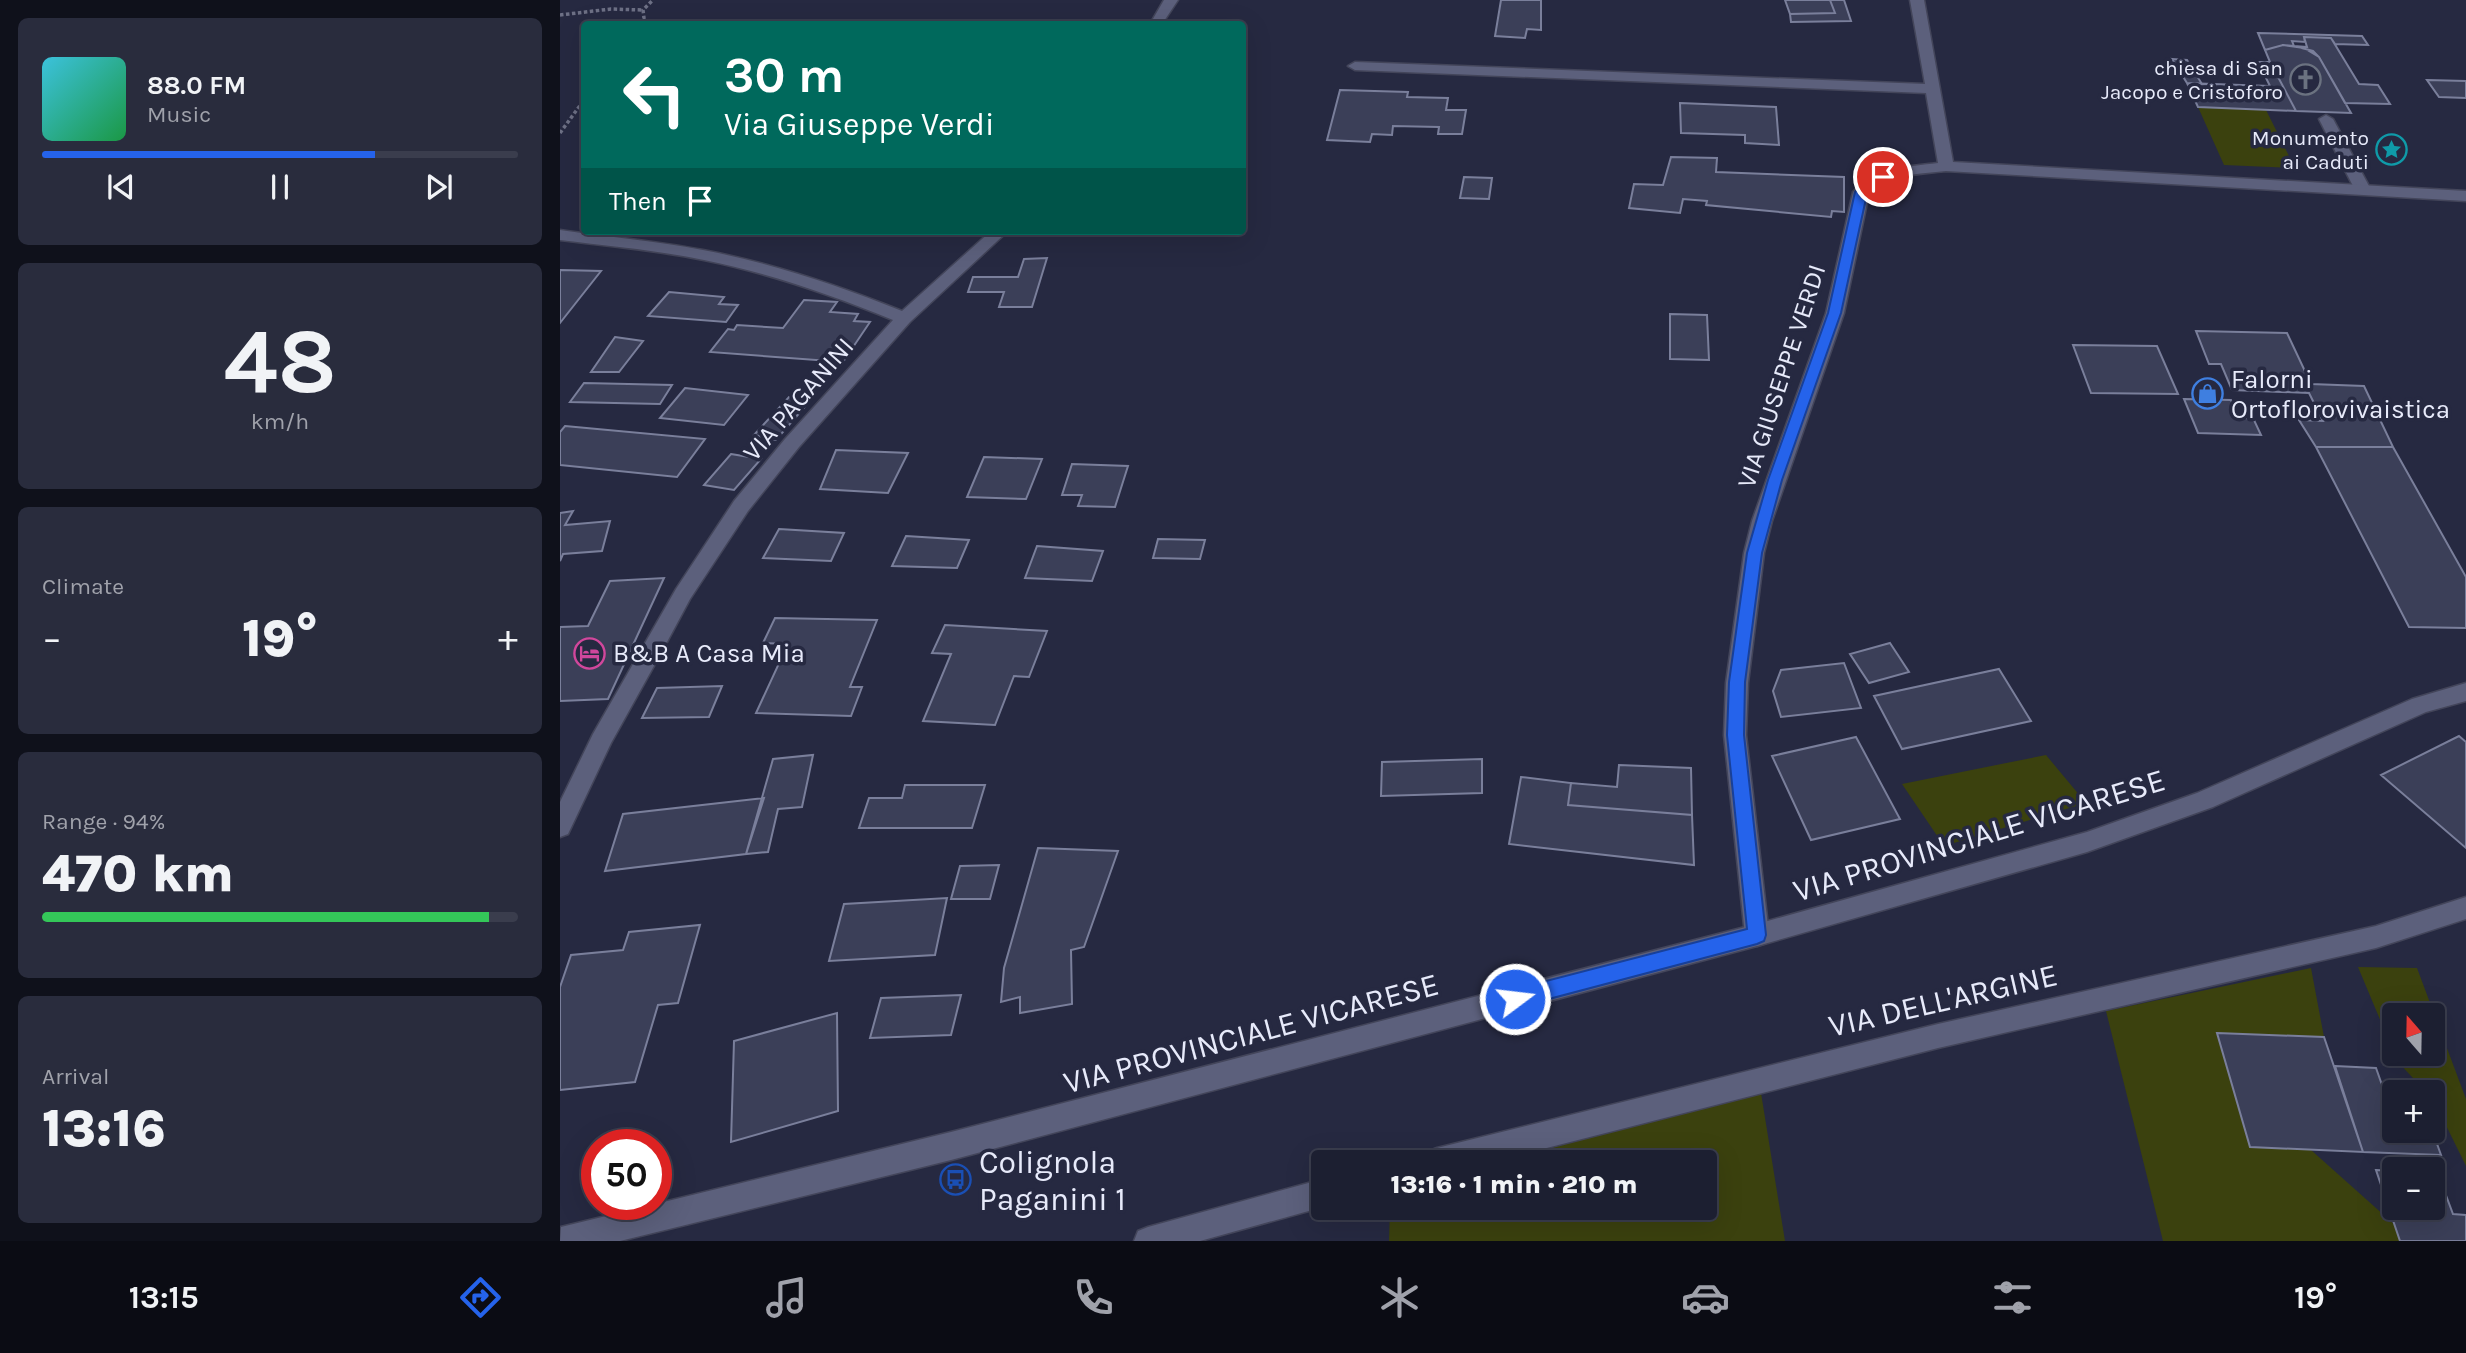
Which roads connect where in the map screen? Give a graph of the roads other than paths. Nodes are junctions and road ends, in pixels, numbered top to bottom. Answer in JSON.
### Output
{"nodes":[{"id":1,"x":1171,"y":0,"type":"edge"},
{"id":2,"x":1917,"y":0,"type":"edge"},
{"id":3,"x":1158,"y":21,"type":"edge"},
{"id":4,"x":1355,"y":66,"type":"dead end"},
{"id":5,"x":1933,"y":89,"type":"junction"},
{"id":6,"x":2326,"y":118,"type":"dead end"},
{"id":7,"x":1946,"y":166,"type":"junction"},
{"id":8,"x":2362,"y":188,"type":"junction"},
{"id":9,"x":2466,"y":196,"type":"edge"},
{"id":10,"x":560,"y":235,"type":"edge"},
{"id":11,"x":996,"y":235,"type":"edge"},
{"id":12,"x":904,"y":318,"type":"junction"},
{"id":13,"x":2466,"y":692,"type":"edge"},
{"id":14,"x":560,"y":827,"type":"edge"},
{"id":15,"x":2466,"y":908,"type":"edge"},
{"id":16,"x":1757,"y":935,"type":"junction"},
{"id":17,"x":1485,"y":1150,"type":"edge"},
{"id":18,"x":1311,"y":1196,"type":"edge"},
{"id":19,"x":561,"y":1241,"type":"edge"},
{"id":20,"x":1148,"y":1241,"type":"edge"}],
"edges":[{"from":1,"to":3,"type":"street"},
{"from":2,"to":5,"type":"street"},
{"from":4,"to":5,"type":"street"},
{"from":5,"to":7,"type":"street"},
{"from":6,"to":8,"type":"street"},
{"from":7,"to":8,"type":"street","name":"VIA GIUSEPPE VERDI"},
{"from":7,"to":16,"type":"street","name":"VIA GIUSEPPE VERDI"},
{"from":8,"to":9,"type":"street","name":"VIA GIUSEPPE VERDI"},
{"from":10,"to":12,"type":"street","name":"VIA PAGANINI"},
{"from":11,"to":12,"type":"street"},
{"from":12,"to":14,"type":"street","name":"VIA PAGANINI"},
{"from":13,"to":16,"type":"street","name":"VIA PROVINCIALE VICARESE"},
{"from":15,"to":17,"type":"street","name":"VIA DELL'ARGINE"},
{"from":16,"to":19,"type":"street","name":"VIA PROVINCIALE VICARESE"},
{"from":18,"to":20,"type":"street"}]}
